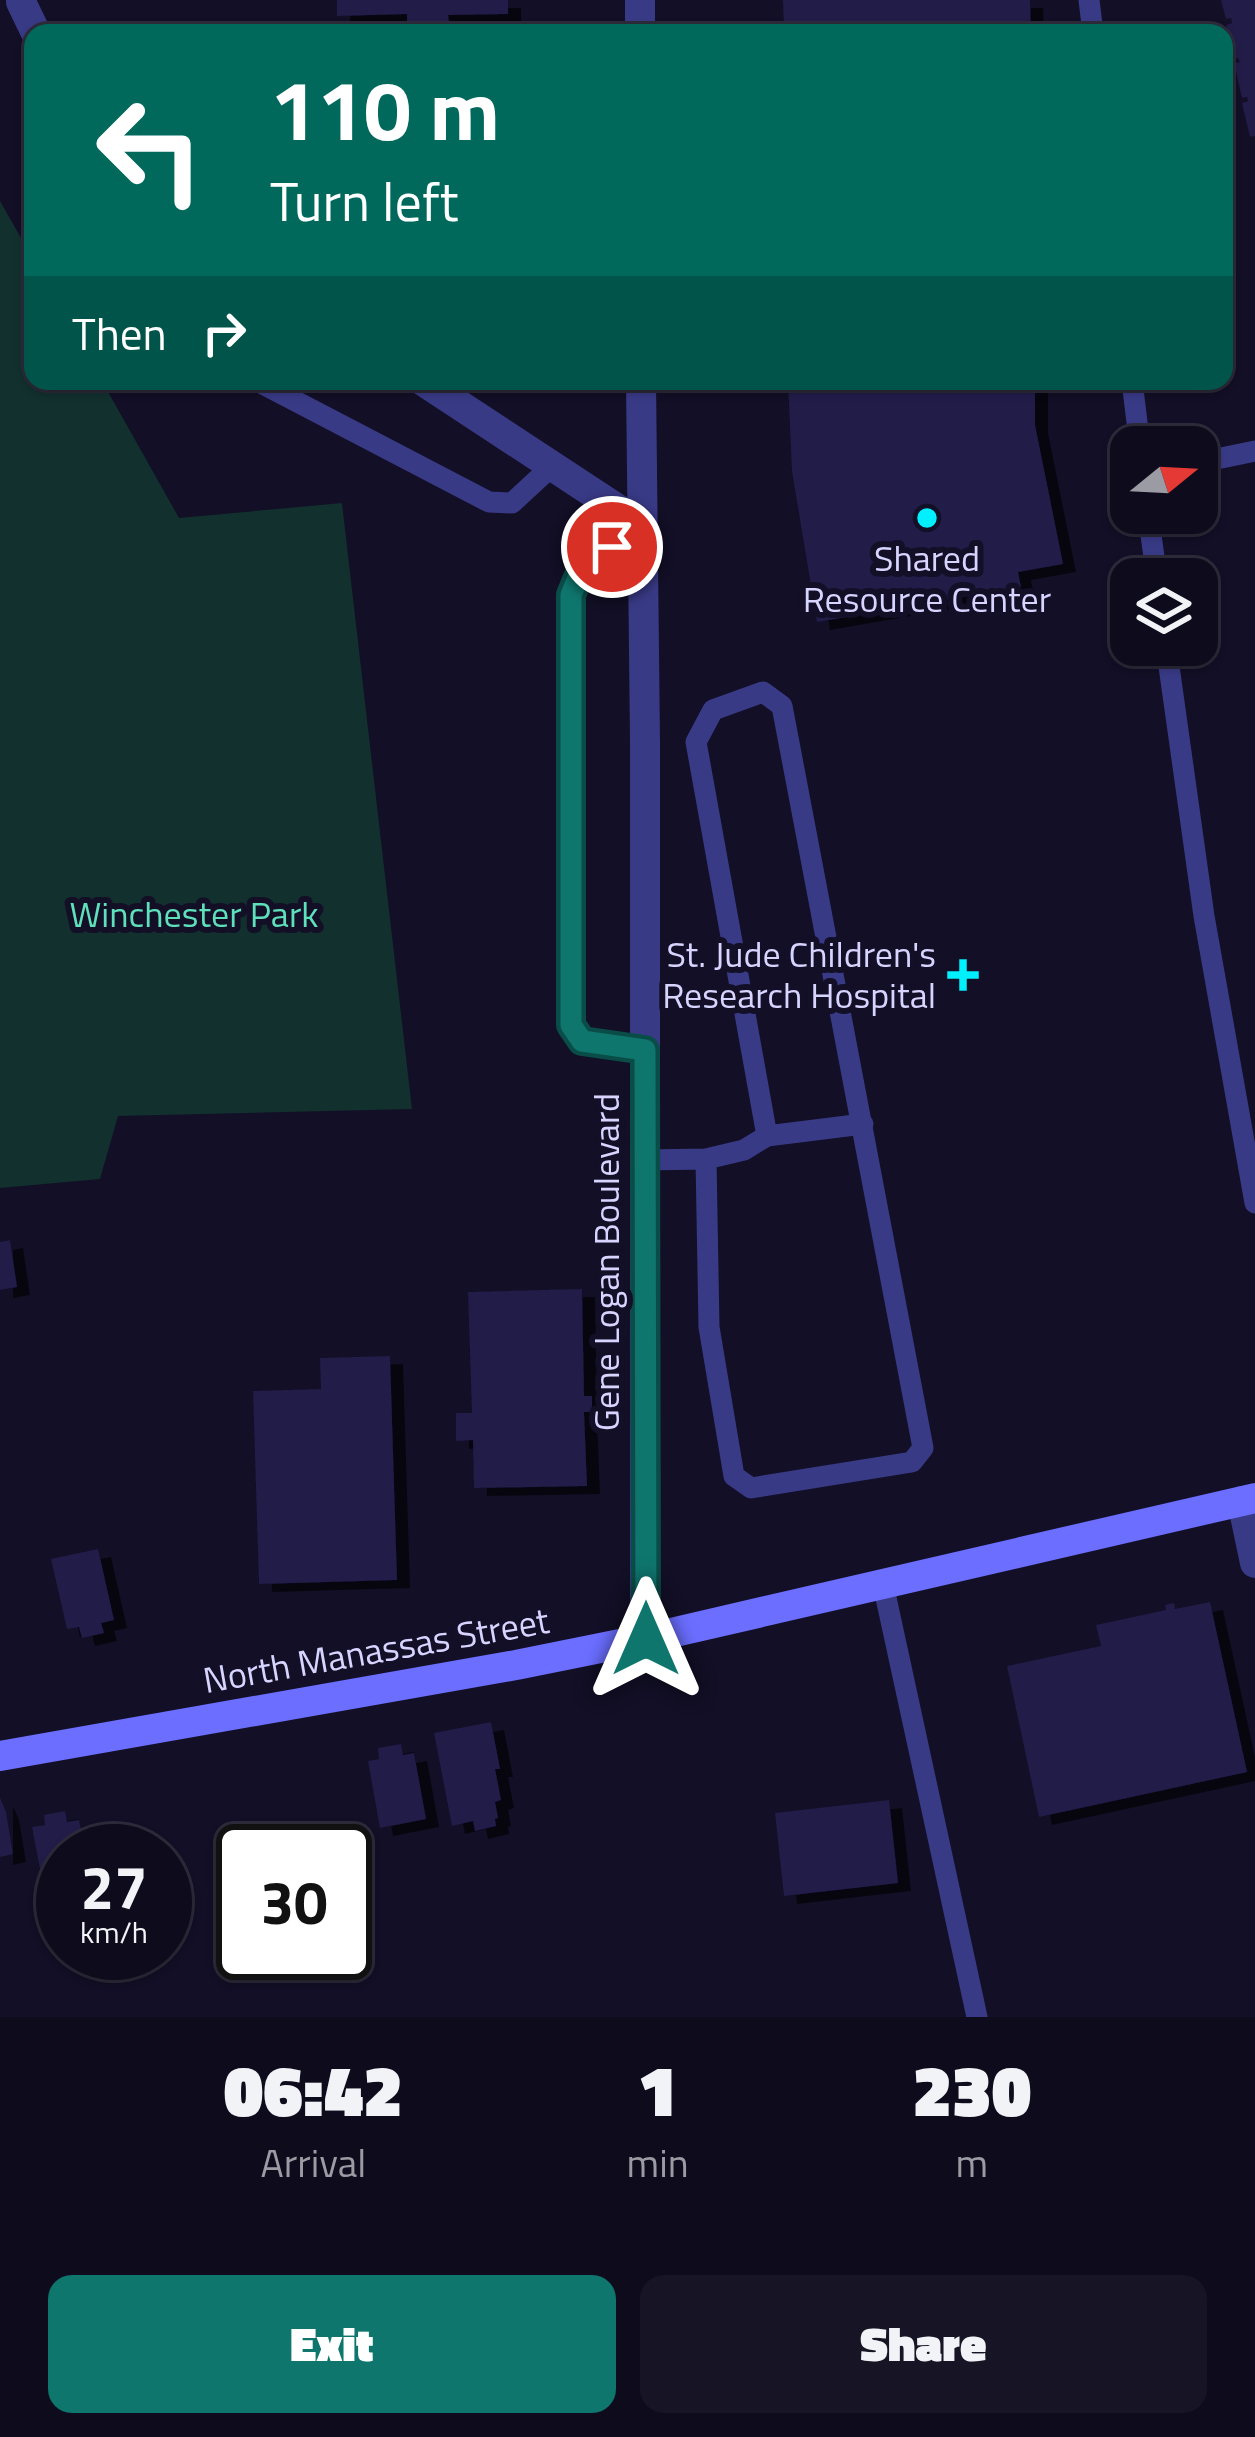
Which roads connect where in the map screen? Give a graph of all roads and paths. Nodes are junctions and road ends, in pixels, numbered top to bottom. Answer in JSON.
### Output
{"nodes":[{"id":1,"x":274,"y":390,"type":"edge"},
{"id":2,"x":437,"y":390,"type":"edge"},
{"id":3,"x":641,"y":390,"type":"edge"},
{"id":4,"x":1133,"y":390,"type":"edge"},
{"id":5,"x":1137,"y":426,"type":"edge"},
{"id":6,"x":1255,"y":452,"type":"edge"},
{"id":7,"x":1218,"y":459,"type":"edge"},
{"id":8,"x":552,"y":466,"type":"junction"},
{"id":9,"x":642,"y":525,"type":"junction"},
{"id":10,"x":1169,"y":666,"type":"edge"},
{"id":11,"x":645,"y":1050,"type":"junction"},
{"id":12,"x":863,"y":1124,"type":"junction"},
{"id":13,"x":767,"y":1136,"type":"junction"},
{"id":14,"x":706,"y":1159,"type":"junction"},
{"id":15,"x":645,"y":1160,"type":"junction"},
{"id":16,"x":1255,"y":1203,"type":"edge"},
{"id":17,"x":1248,"y":1499,"type":"edge"},
{"id":18,"x":1255,"y":1563,"type":"edge"},
{"id":19,"x":883,"y":1584,"type":"junction"},
{"id":20,"x":646,"y":1639,"type":"junction"},
{"id":21,"x":0,"y":1756,"type":"edge"},
{"id":22,"x":977,"y":2017,"type":"edge"}],
"edges":[{"from":1,"to":8,"type":"lane"},
{"from":2,"to":8,"type":"street"},
{"from":3,"to":9,"type":"street","name":"Gene Logan Boulevard"},
{"from":4,"to":5,"type":"lane"},
{"from":6,"to":7,"type":"lane"},
{"from":8,"to":9,"type":"street"},
{"from":9,"to":11,"type":"street","name":"Gene Logan Boulevard"},
{"from":9,"to":11,"type":"lane"},
{"from":10,"to":16,"type":"lane"},
{"from":11,"to":15,"type":"street","name":"Gene Logan Boulevard"},
{"from":12,"to":13,"type":"lane"},
{"from":12,"to":13,"type":"lane"},
{"from":12,"to":14,"type":"lane"},
{"from":13,"to":14,"type":"lane"},
{"from":14,"to":15,"type":"lane"},
{"from":15,"to":20,"type":"street","name":"Gene Logan Boulevard"},
{"from":17,"to":18,"type":"street"},
{"from":17,"to":19,"type":"street","name":"North Manassas Street"},
{"from":19,"to":20,"type":"street","name":"North Manassas Street"},
{"from":19,"to":22,"type":"lane"},
{"from":20,"to":21,"type":"street","name":"North Manassas Street"}]}
